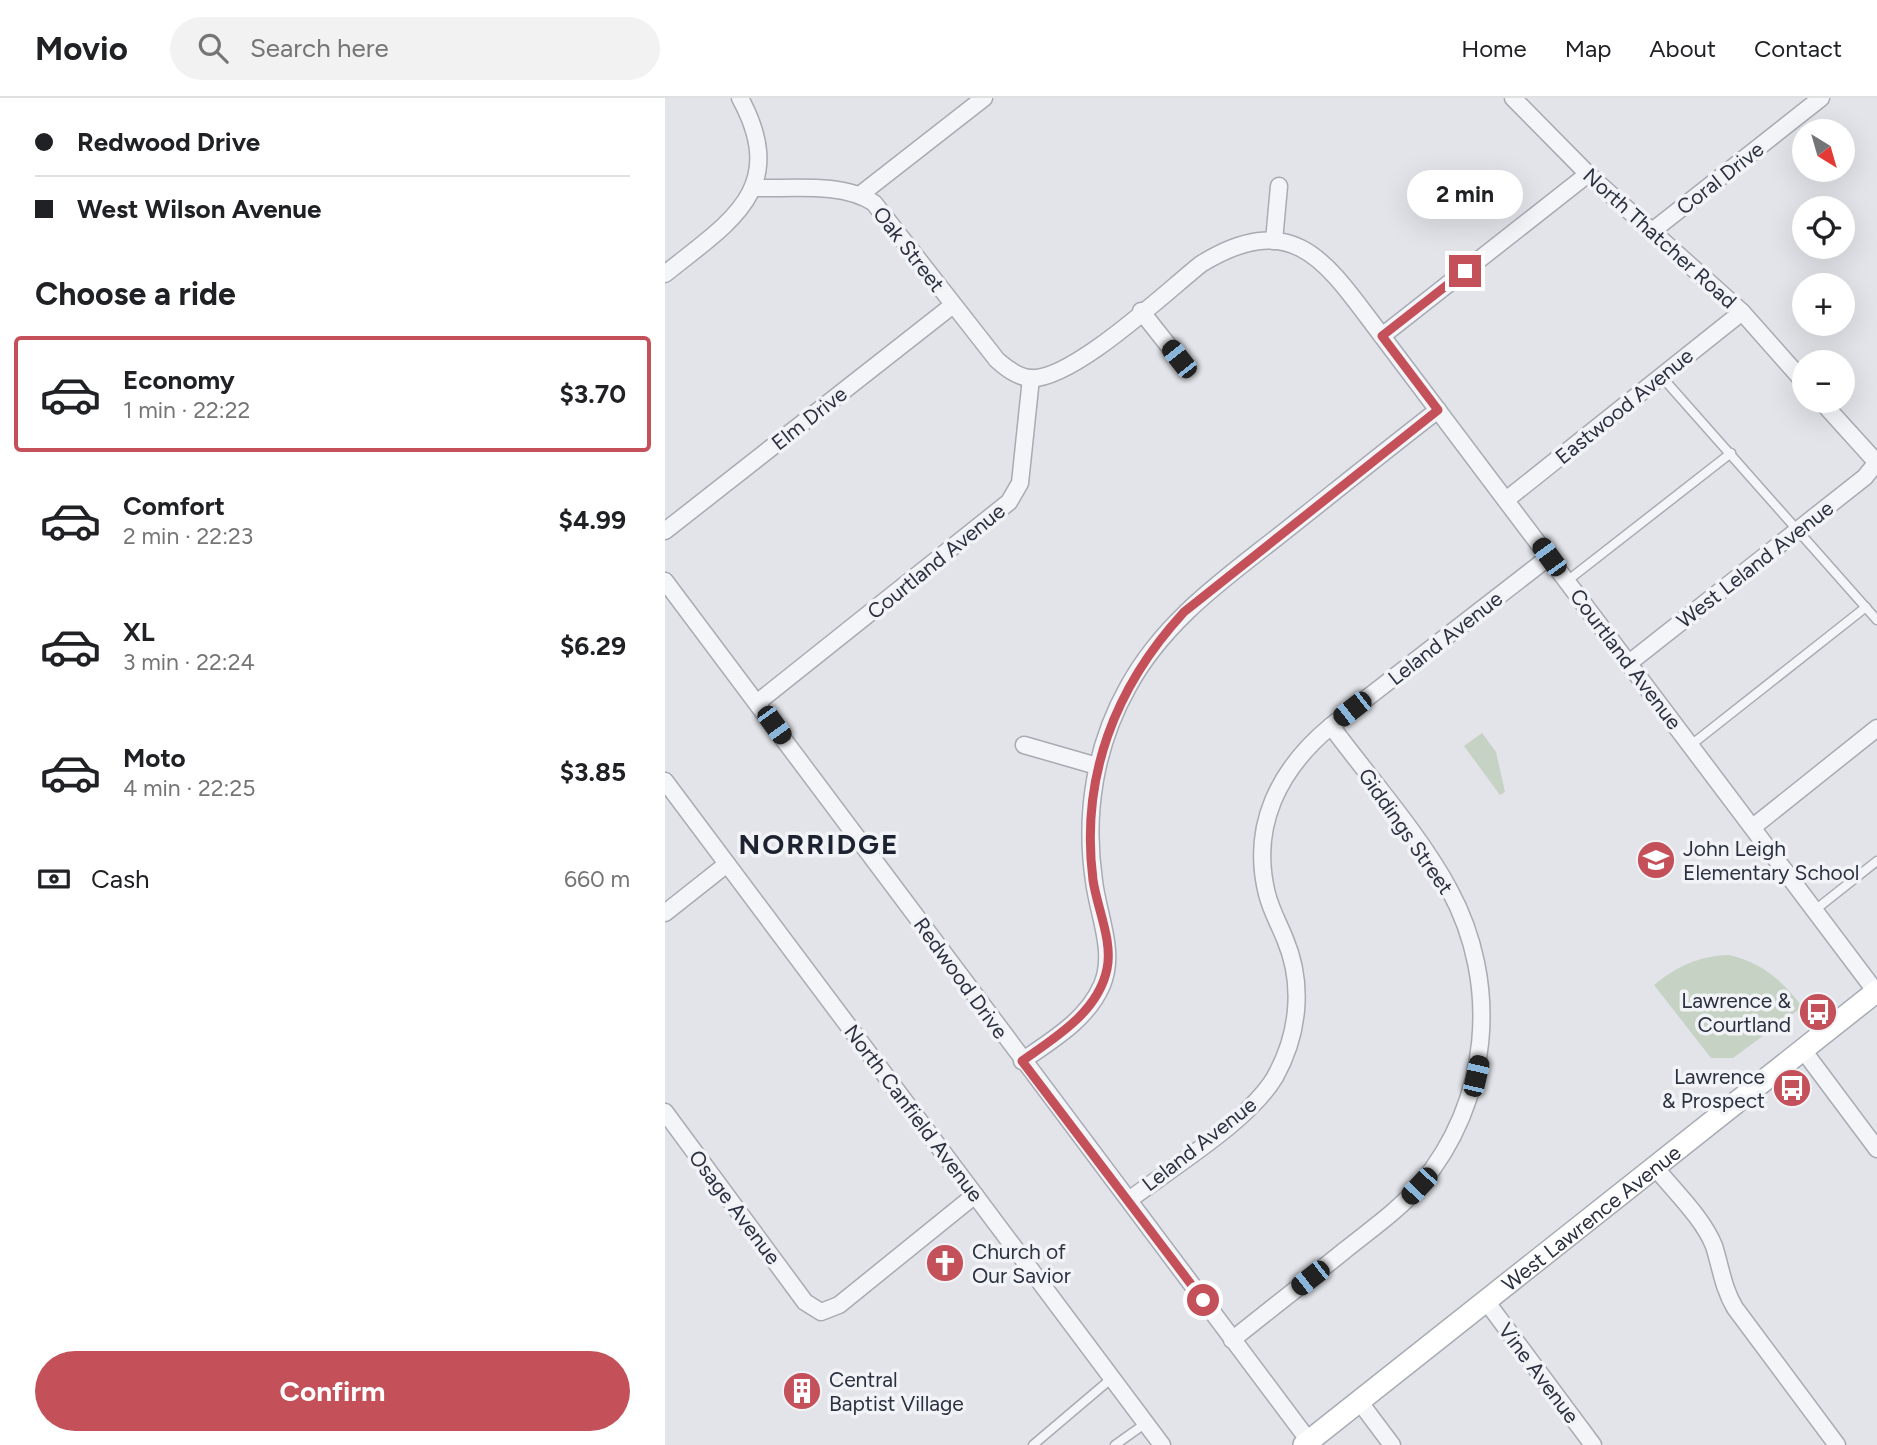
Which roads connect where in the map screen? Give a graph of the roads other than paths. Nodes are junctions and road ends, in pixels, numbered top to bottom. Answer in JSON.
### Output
{"nodes":[{"id":1,"x":740,"y":98,"type":"edge"},
{"id":2,"x":1513,"y":98,"type":"edge"},
{"id":3,"x":1821,"y":98,"type":"edge"},
{"id":4,"x":973,"y":101,"type":"edge"},
{"id":5,"x":1588,"y":174,"type":"junction"},
{"id":6,"x":1279,"y":186,"type":"dead end"},
{"id":7,"x":754,"y":188,"type":"junction"},
{"id":8,"x":861,"y":194,"type":"junction"},
{"id":9,"x":1651,"y":232,"type":"junction"},
{"id":10,"x":1274,"y":241,"type":"junction"},
{"id":11,"x":665,"y":274,"type":"edge"},
{"id":12,"x":953,"y":305,"type":"junction"},
{"id":13,"x":1141,"y":311,"type":"junction"},
{"id":14,"x":1742,"y":312,"type":"junction"},
{"id":15,"x":1382,"y":336,"type":"junction"},
{"id":16,"x":1179,"y":359,"type":"dead end"},
{"id":17,"x":1792,"y":368,"type":"edge"},
{"id":18,"x":1661,"y":376,"type":"junction"},
{"id":19,"x":1031,"y":378,"type":"junction"},
{"id":20,"x":1438,"y":410,"type":"junction"},
{"id":21,"x":1832,"y":413,"type":"edge"},
{"id":22,"x":1731,"y":453,"type":"junction"},
{"id":23,"x":1877,"y":462,"type":"edge"},
{"id":24,"x":1506,"y":500,"type":"junction"},
{"id":25,"x":1799,"y":529,"type":"junction"},
{"id":26,"x":665,"y":531,"type":"edge"},
{"id":27,"x":1549,"y":557,"type":"junction"},
{"id":28,"x":665,"y":581,"type":"edge"},
{"id":29,"x":1567,"y":582,"type":"junction"},
{"id":30,"x":1866,"y":607,"type":"junction"},
{"id":31,"x":1877,"y":620,"type":"edge"},
{"id":32,"x":1629,"y":663,"type":"junction"},
{"id":33,"x":758,"y":702,"type":"junction"},
{"id":34,"x":1331,"y":726,"type":"junction"},
{"id":35,"x":1877,"y":728,"type":"edge"},
{"id":36,"x":1024,"y":745,"type":"dead end"},
{"id":37,"x":1691,"y":746,"type":"junction"},
{"id":38,"x":1097,"y":766,"type":"junction"},
{"id":39,"x":665,"y":781,"type":"edge"},
{"id":40,"x":1753,"y":827,"type":"junction"},
{"id":41,"x":1877,"y":861,"type":"edge"},
{"id":42,"x":727,"y":864,"type":"junction"},
{"id":43,"x":1815,"y":910,"type":"junction"},
{"id":44,"x":665,"y":913,"type":"edge"},
{"id":45,"x":1876,"y":991,"type":"edge"},
{"id":46,"x":1803,"y":1050,"type":"junction"},
{"id":47,"x":1022,"y":1061,"type":"junction"},
{"id":48,"x":665,"y":1112,"type":"edge"},
{"id":49,"x":1877,"y":1149,"type":"edge"},
{"id":50,"x":1655,"y":1167,"type":"junction"},
{"id":51,"x":975,"y":1195,"type":"junction"},
{"id":52,"x":1129,"y":1200,"type":"junction"},
{"id":53,"x":1486,"y":1301,"type":"junction"},
{"id":54,"x":1232,"y":1340,"type":"junction"},
{"id":55,"x":1112,"y":1378,"type":"junction"},
{"id":56,"x":1359,"y":1401,"type":"junction"},
{"id":57,"x":1146,"y":1423,"type":"junction"},
{"id":58,"x":1306,"y":1443,"type":"edge"},
{"id":59,"x":1033,"y":1445,"type":"edge"},
{"id":60,"x":1115,"y":1445,"type":"edge"},
{"id":61,"x":1163,"y":1445,"type":"edge"},
{"id":62,"x":1392,"y":1445,"type":"edge"},
{"id":63,"x":1593,"y":1445,"type":"edge"},
{"id":64,"x":1837,"y":1445,"type":"edge"}],
"edges":[{"from":1,"to":7,"type":"street"},
{"from":2,"to":5,"type":"street","name":"North Thatcher Road"},
{"from":3,"to":9,"type":"street","name":"Coral Drive"},
{"from":4,"to":8,"type":"street"},
{"from":5,"to":9,"type":"street","name":"North Thatcher Road"},
{"from":5,"to":15,"type":"street"},
{"from":6,"to":10,"type":"street"},
{"from":7,"to":8,"type":"street","name":"Oak Street"},
{"from":7,"to":11,"type":"street"},
{"from":8,"to":12,"type":"street","name":"Oak Street"},
{"from":9,"to":14,"type":"street","name":"North Thatcher Road"},
{"from":10,"to":13,"type":"street","name":"Courtland Avenue"},
{"from":10,"to":15,"type":"street","name":"Courtland Avenue"},
{"from":12,"to":19,"type":"street","name":"Oak Street"},
{"from":12,"to":26,"type":"street","name":"Elm Drive"},
{"from":13,"to":16,"type":"street"},
{"from":13,"to":19,"type":"street","name":"Courtland Avenue"},
{"from":14,"to":17,"type":"street","name":"North Thatcher Road"},
{"from":14,"to":18,"type":"street","name":"Eastwood Avenue"},
{"from":15,"to":20,"type":"street","name":"Courtland Avenue"},
{"from":18,"to":22,"type":"lane"},
{"from":18,"to":24,"type":"street","name":"Eastwood Avenue"},
{"from":19,"to":33,"type":"street","name":"Courtland Avenue"},
{"from":20,"to":24,"type":"street","name":"Courtland Avenue"},
{"from":20,"to":38,"type":"street"},
{"from":21,"to":23,"type":"street"},
{"from":22,"to":25,"type":"lane"},
{"from":22,"to":29,"type":"lane"},
{"from":23,"to":25,"type":"street","name":"West Leland Avenue"},
{"from":24,"to":27,"type":"street","name":"Courtland Avenue"},
{"from":25,"to":30,"type":"lane"},
{"from":25,"to":32,"type":"street","name":"West Leland Avenue"},
{"from":27,"to":29,"type":"street","name":"Courtland Avenue"},
{"from":27,"to":34,"type":"street","name":"Leland Avenue"},
{"from":28,"to":33,"type":"street","name":"Redwood Drive"},
{"from":29,"to":32,"type":"street","name":"Courtland Avenue"},
{"from":30,"to":31,"type":"lane"},
{"from":30,"to":37,"type":"lane"},
{"from":32,"to":37,"type":"street","name":"Courtland Avenue"},
{"from":33,"to":47,"type":"street","name":"Redwood Drive"},
{"from":34,"to":52,"type":"street","name":"Leland Avenue"},
{"from":34,"to":54,"type":"street","name":"Giddings Street"},
{"from":35,"to":40,"type":"street"},
{"from":36,"to":38,"type":"street"},
{"from":37,"to":40,"type":"street","name":"Courtland Avenue"},
{"from":38,"to":47,"type":"street"},
{"from":39,"to":42,"type":"street","name":"North Canfield Avenue"},
{"from":40,"to":43,"type":"street","name":"Courtland Avenue"},
{"from":41,"to":43,"type":"lane"},
{"from":42,"to":44,"type":"street"},
{"from":42,"to":51,"type":"street","name":"North Canfield Avenue"},
{"from":43,"to":45,"type":"street","name":"Courtland Avenue"},
{"from":45,"to":46,"type":"main road","name":"West Lawrence Avenue"},
{"from":46,"to":49,"type":"street"},
{"from":46,"to":50,"type":"main road","name":"West Lawrence Avenue"},
{"from":47,"to":52,"type":"street","name":"Redwood Drive"},
{"from":48,"to":51,"type":"street","name":"Osage Avenue"},
{"from":50,"to":53,"type":"main road","name":"West Lawrence Avenue"},
{"from":50,"to":64,"type":"street"},
{"from":51,"to":55,"type":"street","name":"North Canfield Avenue"},
{"from":52,"to":54,"type":"street","name":"Redwood Drive"},
{"from":53,"to":56,"type":"main road","name":"West Lawrence Avenue"},
{"from":53,"to":63,"type":"street","name":"Vine Avenue"},
{"from":54,"to":58,"type":"street","name":"Redwood Drive"},
{"from":55,"to":57,"type":"street","name":"North Canfield Avenue"},
{"from":55,"to":59,"type":"lane"},
{"from":56,"to":58,"type":"main road","name":"West Lawrence Avenue"},
{"from":56,"to":62,"type":"street"},
{"from":57,"to":60,"type":"lane"},
{"from":57,"to":61,"type":"street","name":"North Canfield Avenue"}]}
